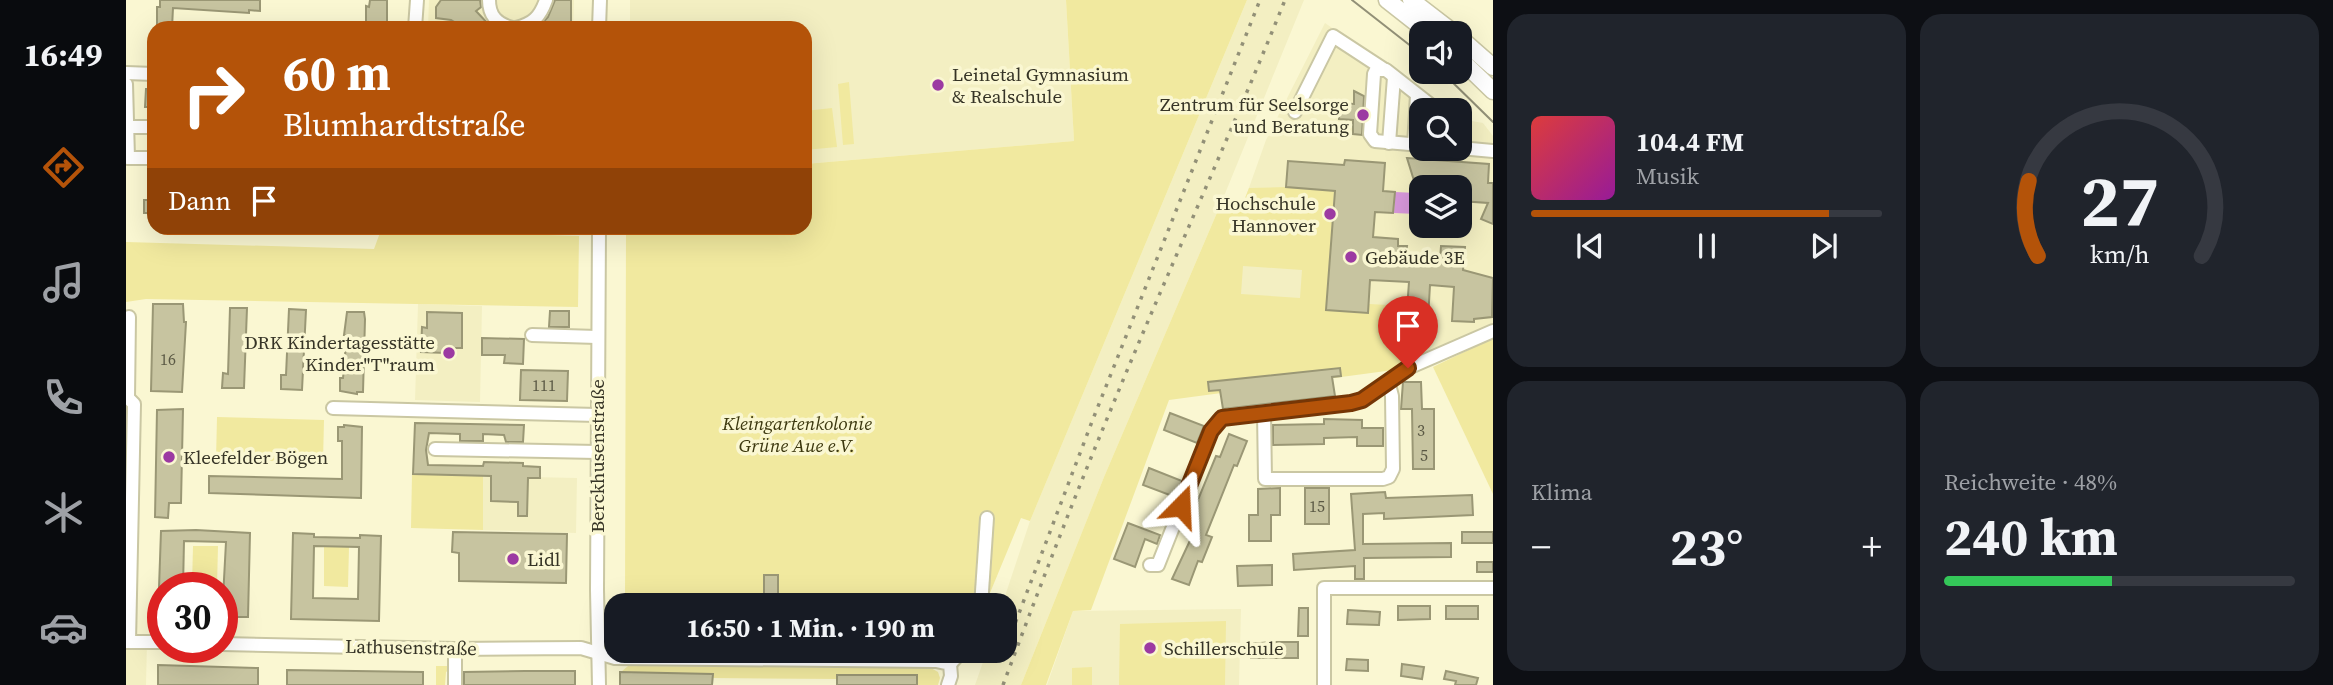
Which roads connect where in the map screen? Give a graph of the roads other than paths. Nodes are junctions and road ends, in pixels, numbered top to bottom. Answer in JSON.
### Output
{"nodes":[{"id":1,"x":416,"y":0,"type":"edge"},
{"id":2,"x":489,"y":0,"type":"edge"},
{"id":3,"x":546,"y":0,"type":"edge"},
{"id":4,"x":600,"y":0,"type":"edge"},
{"id":5,"x":1387,"y":0,"type":"edge"},
{"id":6,"x":1411,"y":0,"type":"edge"},
{"id":7,"x":415,"y":21,"type":"edge"},
{"id":8,"x":497,"y":21,"type":"edge"},
{"id":9,"x":533,"y":21,"type":"edge"},
{"id":10,"x":599,"y":21,"type":"edge"},
{"id":11,"x":1414,"y":21,"type":"edge"},
{"id":12,"x":1438,"y":21,"type":"edge"},
{"id":13,"x":1472,"y":49,"type":"edge"},
{"id":14,"x":1493,"y":67,"type":"edge"},
{"id":15,"x":1472,"y":71,"type":"edge"},
{"id":16,"x":126,"y":73,"type":"edge"},
{"id":17,"x":147,"y":74,"type":"edge"},
{"id":18,"x":1390,"y":74,"type":"junction"},
{"id":19,"x":126,"y":84,"type":"edge"},
{"id":20,"x":1493,"y":91,"type":"edge"},
{"id":21,"x":1417,"y":95,"type":"junction"},
{"id":22,"x":1417,"y":98,"type":"edge"},
{"id":23,"x":1421,"y":98,"type":"edge"},
{"id":24,"x":1295,"y":112,"type":"dead end"},
{"id":25,"x":128,"y":127,"type":"junction"},
{"id":26,"x":147,"y":127,"type":"edge"},
{"id":27,"x":1389,"y":143,"type":"junction"},
{"id":28,"x":1409,"y":144,"type":"edge"},
{"id":29,"x":1472,"y":149,"type":"edge"},
{"id":30,"x":1493,"y":151,"type":"edge"},
{"id":31,"x":147,"y":158,"type":"edge"},
{"id":32,"x":599,"y":235,"type":"edge"},
{"id":33,"x":129,"y":317,"type":"dead end"},
{"id":34,"x":1493,"y":331,"type":"edge"},
{"id":35,"x":532,"y":335,"type":"dead end"},
{"id":36,"x":597,"y":337,"type":"junction"},
{"id":37,"x":1388,"y":381,"type":"junction"},
{"id":38,"x":333,"y":408,"type":"dead end"},
{"id":39,"x":1264,"y":413,"type":"junction"},
{"id":40,"x":597,"y":415,"type":"junction"},
{"id":41,"x":435,"y":449,"type":"dead end"},
{"id":42,"x":597,"y":452,"type":"junction"},
{"id":43,"x":987,"y":518,"type":"dead end"},
{"id":44,"x":1150,"y":565,"type":"dead end"},
{"id":45,"x":1493,"y":587,"type":"edge"},
{"id":46,"x":982,"y":593,"type":"edge"},
{"id":47,"x":127,"y":642,"type":"edge"},
{"id":48,"x":147,"y":642,"type":"edge"},
{"id":49,"x":238,"y":644,"type":"edge"},
{"id":50,"x":455,"y":649,"type":"junction"},
{"id":51,"x":599,"y":653,"type":"junction"},
{"id":52,"x":949,"y":675,"type":"edge"},
{"id":53,"x":455,"y":685,"type":"edge"},
{"id":54,"x":599,"y":685,"type":"edge"},
{"id":55,"x":1324,"y":685,"type":"edge"}],
"edges":[{"from":1,"to":7,"type":"street"},
{"from":2,"to":8,"type":"street"},
{"from":3,"to":9,"type":"street"},
{"from":4,"to":10,"type":"street"},
{"from":5,"to":11,"type":"main road"},
{"from":6,"to":12,"type":"main road"},
{"from":13,"to":14,"type":"main road"},
{"from":15,"to":20,"type":"main road"},
{"from":16,"to":17,"type":"street"},
{"from":18,"to":21,"type":"street"},
{"from":18,"to":24,"type":"street"},
{"from":18,"to":27,"type":"street"},
{"from":18,"to":27,"type":"street"},
{"from":19,"to":25,"type":"street"},
{"from":21,"to":22,"type":"street"},
{"from":21,"to":23,"type":"street"},
{"from":25,"to":26,"type":"street"},
{"from":25,"to":31,"type":"street"},
{"from":27,"to":28,"type":"street"},
{"from":29,"to":30,"type":"street"},
{"from":32,"to":36,"type":"street","name":"Berckhusenstraße"},
{"from":33,"to":47,"type":"street"},
{"from":34,"to":37,"type":"street"},
{"from":35,"to":36,"type":"street"},
{"from":36,"to":40,"type":"street","name":"Berckhusenstraße"},
{"from":37,"to":39,"type":"street"},
{"from":37,"to":39,"type":"street"},
{"from":38,"to":40,"type":"street"},
{"from":39,"to":44,"type":"street"},
{"from":40,"to":42,"type":"street","name":"Berckhusenstraße"},
{"from":41,"to":42,"type":"street"},
{"from":42,"to":51,"type":"street","name":"Berckhusenstraße"},
{"from":43,"to":46,"type":"street"},
{"from":45,"to":55,"type":"street"},
{"from":47,"to":48,"type":"street"},
{"from":49,"to":50,"type":"street","name":"Lathusenstraße"},
{"from":50,"to":51,"type":"street","name":"Lathusenstraße"},
{"from":50,"to":53,"type":"street"},
{"from":51,"to":52,"type":"street","name":"Lathusenstraße"},
{"from":51,"to":54,"type":"street","name":"Berckhusenstraße"}]}
